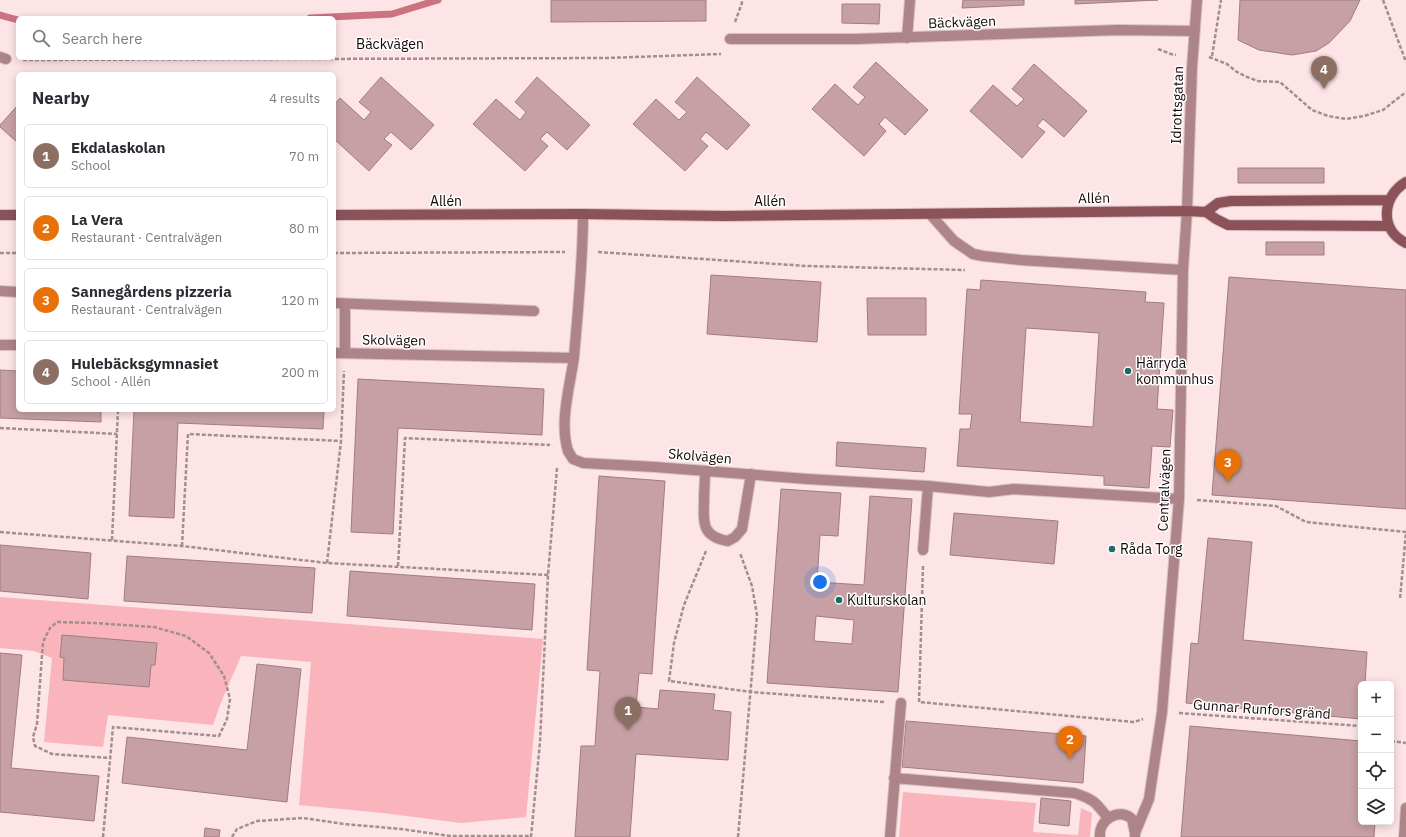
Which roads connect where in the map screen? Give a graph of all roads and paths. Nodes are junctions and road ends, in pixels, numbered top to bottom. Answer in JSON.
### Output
{"nodes":[{"id":1,"x":741,"y":0,"type":"edge"},
{"id":2,"x":910,"y":0,"type":"edge"},
{"id":3,"x":1197,"y":0,"type":"edge"},
{"id":4,"x":1221,"y":0,"type":"edge"},
{"id":5,"x":1383,"y":0,"type":"edge"},
{"id":6,"x":1195,"y":31,"type":"junction"},
{"id":7,"x":730,"y":38,"type":"joint"},
{"id":8,"x":907,"y":38,"type":"junction"},
{"id":9,"x":708,"y":55,"type":"dead end"},
{"id":10,"x":336,"y":59,"type":"edge"},
{"id":11,"x":1406,"y":62,"type":"edge"},
{"id":12,"x":1406,"y":92,"type":"edge"},
{"id":13,"x":1406,"y":182,"type":"edge"},
{"id":14,"x":1389,"y":200,"type":"junction"},
{"id":15,"x":1188,"y":211,"type":"junction"},
{"id":16,"x":1206,"y":212,"type":"junction"},
{"id":17,"x":583,"y":214,"type":"junction"},
{"id":18,"x":930,"y":214,"type":"junction"},
{"id":19,"x":0,"y":215,"type":"edge"},
{"id":20,"x":16,"y":215,"type":"edge"},
{"id":21,"x":336,"y":215,"type":"edge"},
{"id":22,"x":1390,"y":226,"type":"junction"},
{"id":23,"x":1406,"y":242,"type":"edge"},
{"id":24,"x":583,"y":252,"type":"junction"},
{"id":25,"x":0,"y":253,"type":"edge"},
{"id":26,"x":16,"y":253,"type":"edge"},
{"id":27,"x":336,"y":253,"type":"edge"},
{"id":28,"x":968,"y":270,"type":"dead end"},
{"id":29,"x":1183,"y":270,"type":"junction"},
{"id":30,"x":0,"y":291,"type":"edge"},
{"id":31,"x":16,"y":292,"type":"edge"},
{"id":32,"x":336,"y":303,"type":"edge"},
{"id":33,"x":345,"y":304,"type":"junction"},
{"id":34,"x":534,"y":311,"type":"dead end"},
{"id":35,"x":0,"y":344,"type":"edge"},
{"id":36,"x":16,"y":344,"type":"edge"},
{"id":37,"x":336,"y":353,"type":"edge"},
{"id":38,"x":344,"y":353,"type":"junction"},
{"id":39,"x":574,"y":358,"type":"junction"},
{"id":40,"x":118,"y":412,"type":"edge"},
{"id":41,"x":0,"y":428,"type":"edge"},
{"id":42,"x":118,"y":434,"type":"junction"},
{"id":43,"x":341,"y":441,"type":"junction"},
{"id":44,"x":568,"y":450,"type":"junction"},
{"id":45,"x":558,"y":454,"type":"junction"},
{"id":46,"x":705,"y":471,"type":"junction"},
{"id":47,"x":751,"y":474,"type":"junction"},
{"id":48,"x":928,"y":486,"type":"junction"},
{"id":49,"x":1179,"y":499,"type":"junction"},
{"id":50,"x":0,"y":532,"type":"edge"},
{"id":51,"x":712,"y":536,"type":"junction"},
{"id":52,"x":735,"y":538,"type":"junction"},
{"id":53,"x":112,"y":540,"type":"junction"},
{"id":54,"x":182,"y":546,"type":"junction"},
{"id":55,"x":923,"y":550,"type":"joint"},
{"id":56,"x":327,"y":563,"type":"junction"},
{"id":57,"x":398,"y":566,"type":"junction"},
{"id":58,"x":548,"y":575,"type":"junction"},
{"id":59,"x":1400,"y":600,"type":"dead end"},
{"id":60,"x":752,"y":692,"type":"junction"},
{"id":61,"x":919,"y":702,"type":"junction"},
{"id":62,"x":901,"y":703,"type":"junction"},
{"id":63,"x":1162,"y":712,"type":"junction"},
{"id":64,"x":1358,"y":726,"type":"edge"},
{"id":65,"x":1394,"y":741,"type":"edge"},
{"id":66,"x":1406,"y":743,"type":"edge"},
{"id":67,"x":110,"y":758,"type":"junction"},
{"id":68,"x":894,"y":778,"type":"junction"},
{"id":69,"x":1406,"y":808,"type":"edge"},
{"id":70,"x":1108,"y":818,"type":"junction"},
{"id":71,"x":1135,"y":835,"type":"edge"},
{"id":72,"x":530,"y":836,"type":"edge"},
{"id":73,"x":102,"y":837,"type":"edge"},
{"id":74,"x":232,"y":837,"type":"edge"},
{"id":75,"x":738,"y":837,"type":"edge"},
{"id":76,"x":890,"y":837,"type":"edge"},
{"id":77,"x":1100,"y":837,"type":"edge"},
{"id":78,"x":1404,"y":837,"type":"edge"}],
"edges":[{"from":1,"to":7,"type":"path"},
{"from":2,"to":8,"type":"street"},
{"from":3,"to":6,"type":"street","name":"Idrottsgatan"},
{"from":4,"to":12,"type":"path"},
{"from":5,"to":11,"type":"path"},
{"from":6,"to":8,"type":"street","name":"Bäckvägen"},
{"from":6,"to":15,"type":"street","name":"Idrottsgatan"},
{"from":7,"to":8,"type":"street","name":"Bäckvägen"},
{"from":9,"to":10,"type":"path","name":"Bäckvägen"},
{"from":13,"to":14,"type":"street"},
{"from":14,"to":16,"type":"street"},
{"from":14,"to":22,"type":"street"},
{"from":15,"to":16,"type":"street","name":"Allén"},
{"from":15,"to":18,"type":"street","name":"Allén"},
{"from":15,"to":29,"type":"street","name":"Centralvägen"},
{"from":16,"to":22,"type":"street","name":"Allén"},
{"from":17,"to":18,"type":"street","name":"Allén"},
{"from":17,"to":21,"type":"street","name":"Allén"},
{"from":17,"to":24,"type":"street"},
{"from":18,"to":29,"type":"street"},
{"from":19,"to":20,"type":"street"},
{"from":22,"to":23,"type":"street"},
{"from":24,"to":27,"type":"path"},
{"from":24,"to":28,"type":"path"},
{"from":24,"to":39,"type":"street"},
{"from":25,"to":26,"type":"path"},
{"from":29,"to":49,"type":"street","name":"Centralvägen"},
{"from":30,"to":31,"type":"street"},
{"from":32,"to":33,"type":"street"},
{"from":33,"to":34,"type":"street"},
{"from":33,"to":38,"type":"street"},
{"from":35,"to":36,"type":"street"},
{"from":37,"to":38,"type":"street","name":"Skolvägen"},
{"from":38,"to":39,"type":"street","name":"Skolvägen"},
{"from":38,"to":43,"type":"path"},
{"from":39,"to":44,"type":"street"},
{"from":40,"to":42,"type":"path"},
{"from":41,"to":42,"type":"path"},
{"from":42,"to":53,"type":"path"},
{"from":43,"to":54,"type":"path"},
{"from":43,"to":56,"type":"path"},
{"from":44,"to":45,"type":"path"},
{"from":44,"to":46,"type":"street","name":"Skolvägen"},
{"from":45,"to":57,"type":"path"},
{"from":45,"to":58,"type":"path"},
{"from":46,"to":47,"type":"street","name":"Skolvägen"},
{"from":46,"to":51,"type":"street"},
{"from":47,"to":48,"type":"street","name":"Skolvägen"},
{"from":47,"to":52,"type":"street"},
{"from":48,"to":49,"type":"street","name":"Skolvägen"},
{"from":48,"to":55,"type":"street"},
{"from":49,"to":59,"type":"path"},
{"from":49,"to":63,"type":"street","name":"Centralvägen"},
{"from":50,"to":53,"type":"path"},
{"from":51,"to":52,"type":"street"},
{"from":51,"to":60,"type":"path"},
{"from":52,"to":60,"type":"path"},
{"from":53,"to":54,"type":"path"},
{"from":54,"to":56,"type":"path"},
{"from":55,"to":61,"type":"path"},
{"from":56,"to":57,"type":"path"},
{"from":57,"to":58,"type":"path"},
{"from":58,"to":72,"type":"path"},
{"from":60,"to":62,"type":"path"},
{"from":60,"to":75,"type":"path"},
{"from":61,"to":62,"type":"path"},
{"from":61,"to":63,"type":"path"},
{"from":62,"to":68,"type":"street"},
{"from":63,"to":64,"type":"path","name":"Gunnar Runfors gränd"},
{"from":63,"to":71,"type":"street","name":"Centralvägen"},
{"from":65,"to":66,"type":"path"},
{"from":67,"to":67,"type":"path"},
{"from":67,"to":73,"type":"path"},
{"from":68,"to":70,"type":"street"},
{"from":68,"to":76,"type":"street"},
{"from":69,"to":78,"type":"street"},
{"from":70,"to":71,"type":"street"},
{"from":70,"to":77,"type":"street"},
{"from":72,"to":74,"type":"path"}]}
